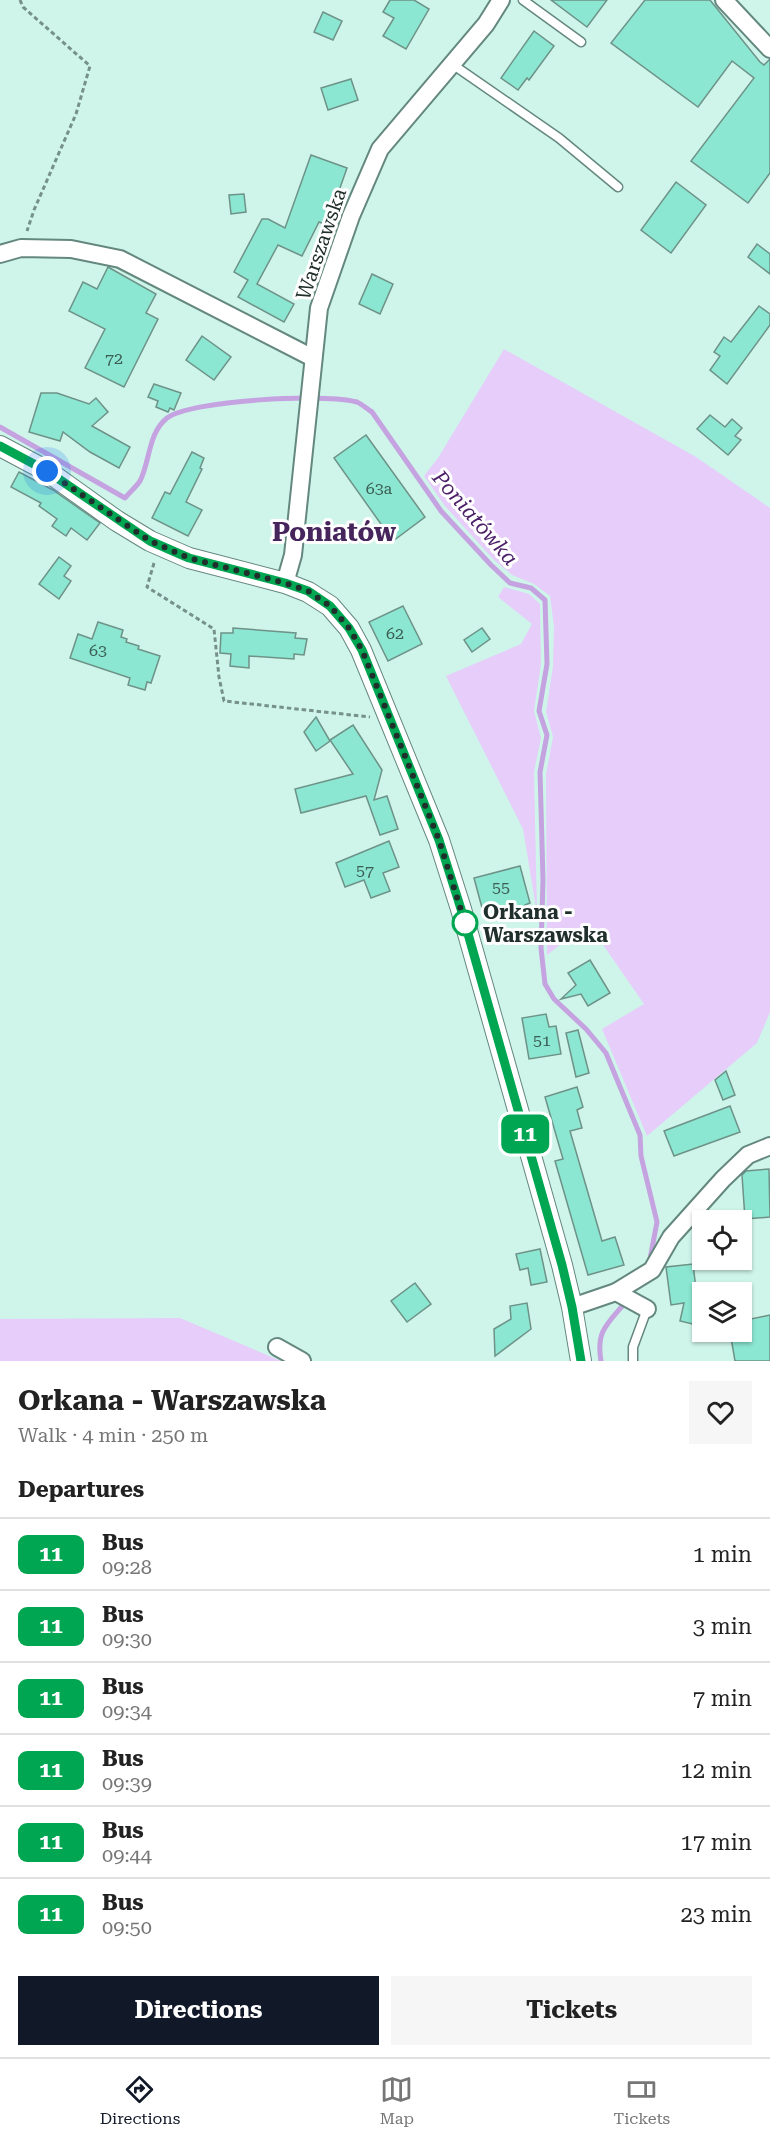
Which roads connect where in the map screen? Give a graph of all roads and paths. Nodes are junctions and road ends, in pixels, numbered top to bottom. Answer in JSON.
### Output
{"nodes":[{"id":1,"x":20,"y":0,"type":"edge"},
{"id":2,"x":501,"y":0,"type":"edge"},
{"id":3,"x":523,"y":0,"type":"edge"},
{"id":4,"x":724,"y":0,"type":"edge"},
{"id":5,"x":581,"y":42,"type":"dead end"},
{"id":6,"x":770,"y":50,"type":"edge"},
{"id":7,"x":452,"y":64,"type":"junction"},
{"id":8,"x":618,"y":187,"type":"dead end"},
{"id":9,"x":21,"y":248,"type":"junction"},
{"id":10,"x":0,"y":254,"type":"edge"},
{"id":11,"x":313,"y":358,"type":"junction"},
{"id":12,"x":0,"y":446,"type":"edge"},
{"id":13,"x":156,"y":556,"type":"dead end"},
{"id":14,"x":285,"y":583,"type":"junction"},
{"id":15,"x":379,"y":718,"type":"dead end"},
{"id":16,"x":770,"y":1146,"type":"edge"},
{"id":17,"x":616,"y":1292,"type":"junction"},
{"id":18,"x":572,"y":1307,"type":"junction"},
{"id":19,"x":647,"y":1309,"type":"joint"},
{"id":20,"x":277,"y":1347,"type":"dead end"},
{"id":21,"x":302,"y":1361,"type":"edge"},
{"id":22,"x":581,"y":1361,"type":"edge"},
{"id":23,"x":633,"y":1361,"type":"edge"}],
"edges":[{"from":1,"to":9,"type":"path"},
{"from":2,"to":7,"type":"street","name":"Warszawska"},
{"from":3,"to":5,"type":"lane"},
{"from":4,"to":6,"type":"street"},
{"from":7,"to":8,"type":"lane"},
{"from":7,"to":11,"type":"street","name":"Warszawska"},
{"from":9,"to":10,"type":"street"},
{"from":9,"to":11,"type":"street"},
{"from":11,"to":14,"type":"street","name":"Warszawska"},
{"from":12,"to":14,"type":"street"},
{"from":13,"to":15,"type":"path"},
{"from":14,"to":18,"type":"street"},
{"from":16,"to":17,"type":"street"},
{"from":17,"to":18,"type":"street"},
{"from":17,"to":19,"type":"street"},
{"from":18,"to":22,"type":"street"},
{"from":19,"to":23,"type":"lane"},
{"from":20,"to":21,"type":"street"}]}
